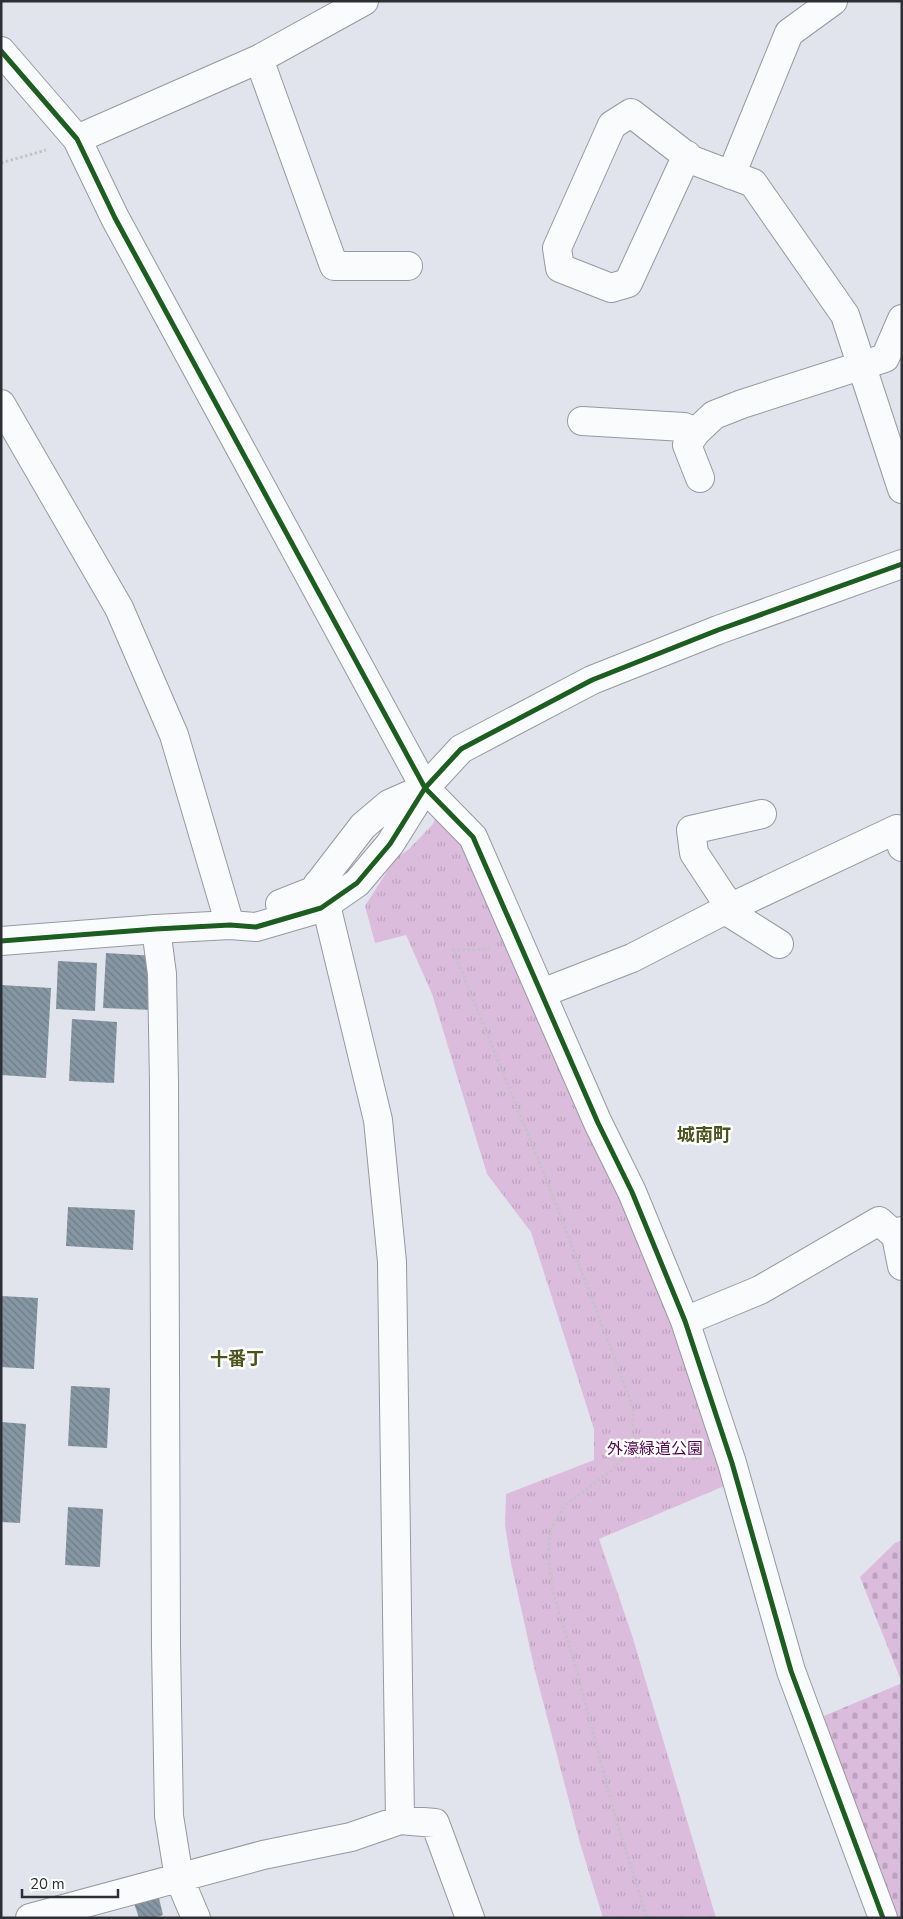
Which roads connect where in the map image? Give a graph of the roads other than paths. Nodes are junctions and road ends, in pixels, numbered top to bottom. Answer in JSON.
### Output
{"nodes":[{"id":1,"x":364,"y":1,"type":"edge"},
{"id":2,"x":833,"y":1,"type":"edge"},
{"id":3,"x":1,"y":51,"type":"edge"},
{"id":4,"x":259,"y":59,"type":"junction"},
{"id":5,"x":77,"y":138,"type":"junction"},
{"id":6,"x":687,"y":155,"type":"junction"},
{"id":7,"x":731,"y":175,"type":"junction"},
{"id":8,"x":408,"y":266,"type":"dead end"},
{"id":9,"x":902,"y":319,"type":"edge"},
{"id":10,"x":861,"y":366,"type":"junction"},
{"id":11,"x":1,"y":404,"type":"edge"},
{"id":12,"x":582,"y":421,"type":"dead end"},
{"id":13,"x":696,"y":432,"type":"junction"},
{"id":14,"x":700,"y":478,"type":"dead end"},
{"id":15,"x":902,"y":489,"type":"edge"},
{"id":16,"x":902,"y":564,"type":"edge"},
{"id":17,"x":425,"y":788,"type":"junction"},
{"id":18,"x":762,"y":814,"type":"dead end"},
{"id":19,"x":902,"y":847,"type":"edge"},
{"id":20,"x":322,"y":895,"type":"junction"},
{"id":21,"x":725,"y":910,"type":"junction"},
{"id":22,"x":230,"y":925,"type":"junction"},
{"id":23,"x":156,"y":929,"type":"junction"},
{"id":24,"x":1,"y":941,"type":"edge"},
{"id":25,"x":779,"y":944,"type":"dead end"},
{"id":26,"x":542,"y":993,"type":"junction"},
{"id":27,"x":899,"y":1234,"type":"edge"},
{"id":28,"x":902,"y":1266,"type":"edge"},
{"id":29,"x":685,"y":1321,"type":"junction"},
{"id":30,"x":400,"y":1820,"type":"junction"},
{"id":31,"x":179,"y":1878,"type":"junction"},
{"id":32,"x":30,"y":1918,"type":"edge"},
{"id":33,"x":196,"y":1918,"type":"edge"},
{"id":34,"x":470,"y":1918,"type":"edge"},
{"id":35,"x":883,"y":1918,"type":"edge"}],
"edges":[{"from":1,"to":4,"type":"street"},
{"from":2,"to":7,"type":"street"},
{"from":3,"to":5,"type":"street"},
{"from":4,"to":5,"type":"street"},
{"from":4,"to":8,"type":"street"},
{"from":5,"to":17,"type":"street"},
{"from":6,"to":6,"type":"street"},
{"from":6,"to":7,"type":"street"},
{"from":7,"to":10,"type":"street"},
{"from":9,"to":10,"type":"street"},
{"from":10,"to":13,"type":"street"},
{"from":10,"to":15,"type":"street"},
{"from":11,"to":22,"type":"street"},
{"from":12,"to":13,"type":"street"},
{"from":13,"to":14,"type":"street"},
{"from":16,"to":17,"type":"street"},
{"from":17,"to":20,"type":"street"},
{"from":17,"to":26,"type":"street"},
{"from":18,"to":21,"type":"street"},
{"from":19,"to":21,"type":"street"},
{"from":20,"to":22,"type":"street"},
{"from":20,"to":30,"type":"street"},
{"from":21,"to":25,"type":"street"},
{"from":21,"to":26,"type":"street"},
{"from":22,"to":23,"type":"street"},
{"from":23,"to":24,"type":"street"},
{"from":23,"to":31,"type":"street"},
{"from":26,"to":29,"type":"street"},
{"from":27,"to":28,"type":"street"},
{"from":27,"to":29,"type":"street"},
{"from":29,"to":35,"type":"street"},
{"from":30,"to":31,"type":"street"},
{"from":30,"to":34,"type":"street"},
{"from":31,"to":32,"type":"street"},
{"from":31,"to":33,"type":"street"}]}
